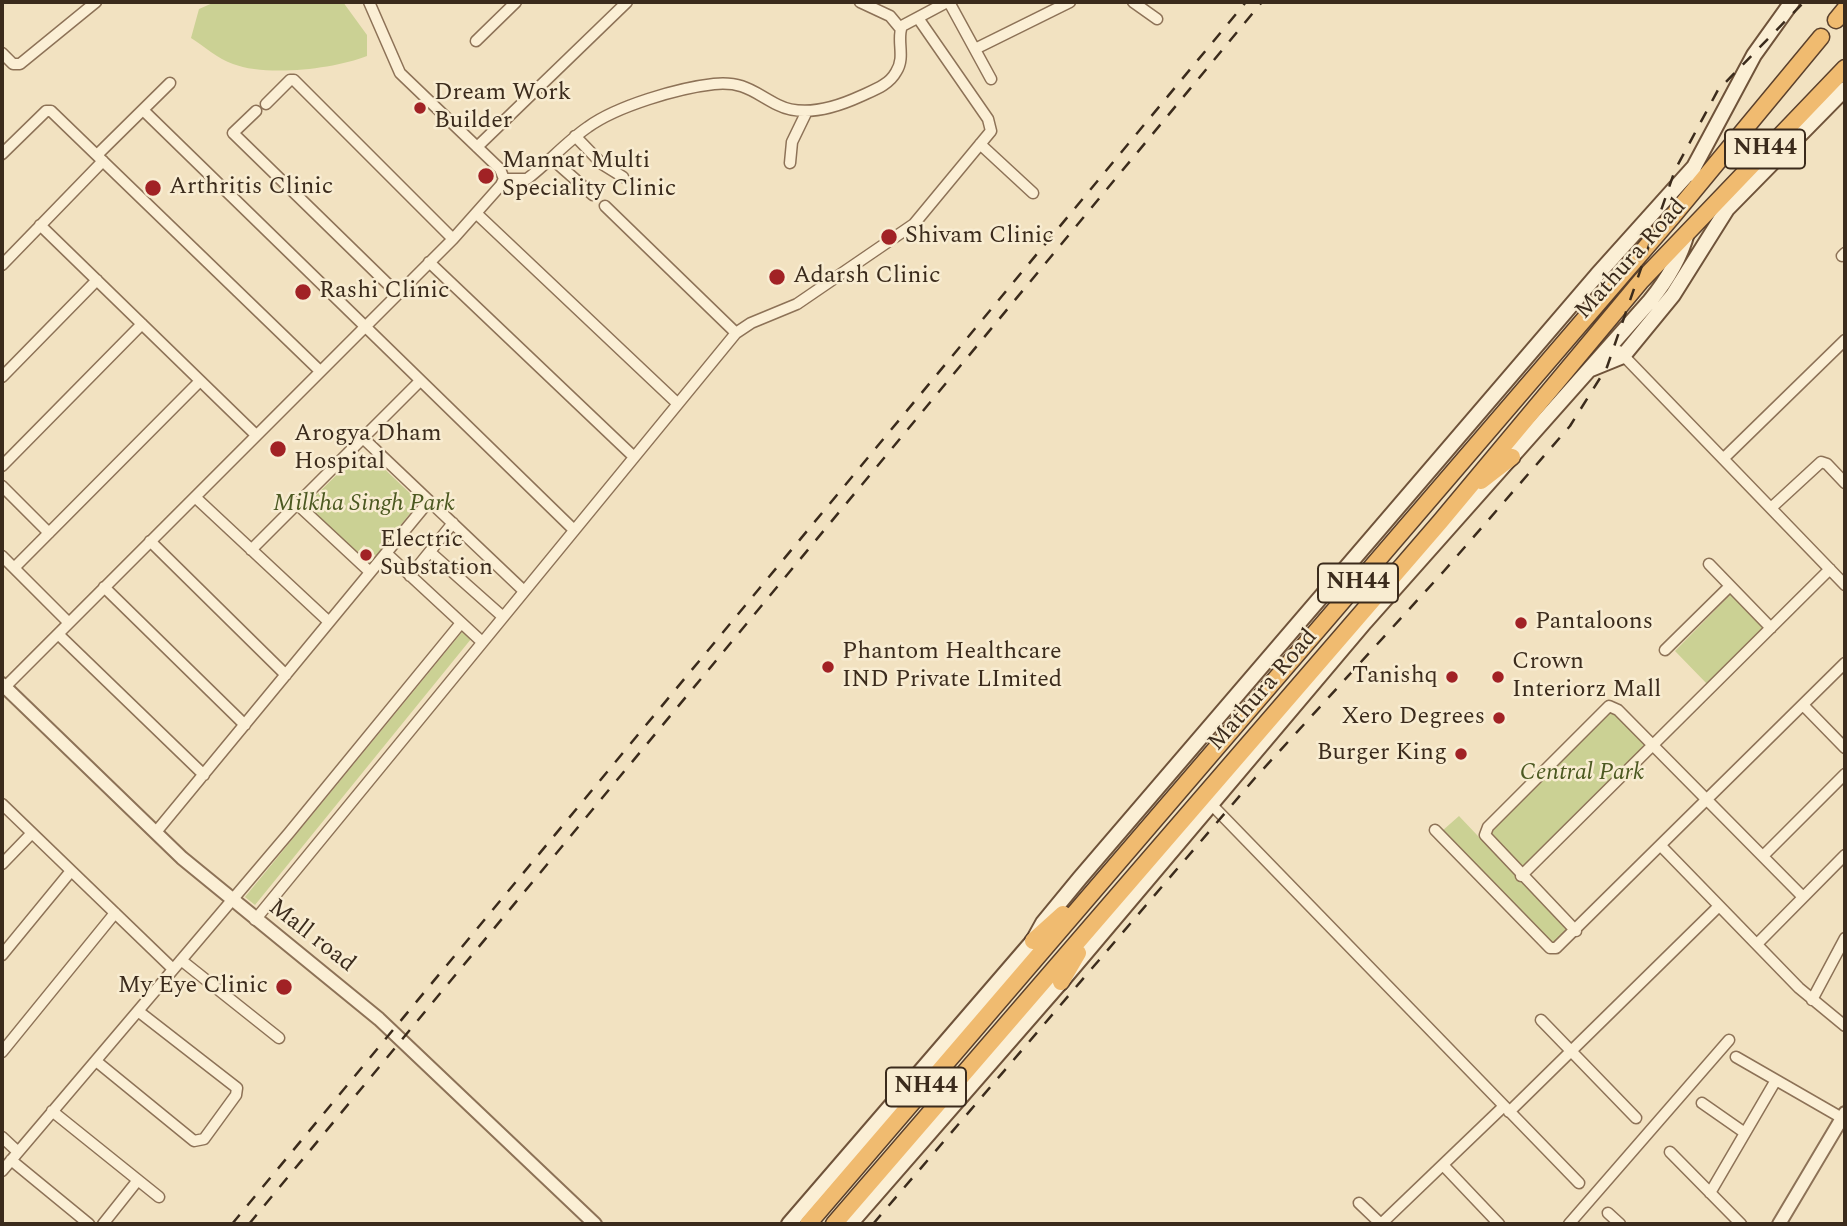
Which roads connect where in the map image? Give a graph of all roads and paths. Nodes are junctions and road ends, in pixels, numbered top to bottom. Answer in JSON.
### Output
{"nodes":[{"id":1,"x":96,"y":2,"type":"edge"},
{"id":2,"x":369,"y":2,"type":"edge"},
{"id":3,"x":516,"y":2,"type":"edge"},
{"id":4,"x":626,"y":2,"type":"edge"},
{"id":5,"x":860,"y":2,"type":"edge"},
{"id":6,"x":948,"y":2,"type":"edge"},
{"id":7,"x":1070,"y":2,"type":"edge"},
{"id":8,"x":1133,"y":2,"type":"edge"},
{"id":9,"x":1792,"y":2,"type":"edge"},
{"id":10,"x":918,"y":18,"type":"junction"},
{"id":11,"x":1157,"y":19,"type":"dead end"},
{"id":12,"x":901,"y":28,"type":"junction"},
{"id":13,"x":1821,"y":37,"type":"dead end"},
{"id":14,"x":475,"y":41,"type":"dead end"},
{"id":15,"x":975,"y":49,"type":"junction"},
{"id":16,"x":2,"y":53,"type":"edge"},
{"id":17,"x":1845,"y":68,"type":"edge"},
{"id":18,"x":990,"y":79,"type":"dead end"},
{"id":19,"x":170,"y":83,"type":"dead end"},
{"id":20,"x":1845,"y":89,"type":"edge"},
{"id":21,"x":266,"y":104,"type":"dead end"},
{"id":22,"x":143,"y":110,"type":"junction"},
{"id":23,"x":256,"y":111,"type":"dead end"},
{"id":24,"x":807,"y":111,"type":"junction"},
{"id":25,"x":575,"y":136,"type":"junction"},
{"id":26,"x":980,"y":144,"type":"junction"},
{"id":27,"x":477,"y":148,"type":"junction"},
{"id":28,"x":2,"y":154,"type":"edge"},
{"id":29,"x":100,"y":158,"type":"junction"},
{"id":30,"x":551,"y":158,"type":"junction"},
{"id":31,"x":790,"y":163,"type":"dead end"},
{"id":32,"x":1694,"y":167,"type":"junction"},
{"id":33,"x":623,"y":177,"type":"dead end"},
{"id":34,"x":504,"y":178,"type":"junction"},
{"id":35,"x":1033,"y":193,"type":"dead end"},
{"id":36,"x":1692,"y":193,"type":"junction"},
{"id":37,"x":593,"y":195,"type":"dead end"},
{"id":38,"x":605,"y":206,"type":"dead end"},
{"id":39,"x":477,"y":214,"type":"junction"},
{"id":40,"x":40,"y":225,"type":"junction"},
{"id":41,"x":1687,"y":232,"type":"junction"},
{"id":42,"x":453,"y":239,"type":"junction"},
{"id":43,"x":429,"y":262,"type":"junction"},
{"id":44,"x":2,"y":265,"type":"edge"},
{"id":45,"x":97,"y":280,"type":"junction"},
{"id":46,"x":398,"y":294,"type":"junction"},
{"id":47,"x":142,"y":324,"type":"junction"},
{"id":48,"x":366,"y":324,"type":"junction"},
{"id":49,"x":736,"y":333,"type":"junction"},
{"id":50,"x":1845,"y":340,"type":"edge"},
{"id":51,"x":1612,"y":342,"type":"junction"},
{"id":52,"x":1623,"y":356,"type":"junction"},
{"id":53,"x":320,"y":371,"type":"junction"},
{"id":54,"x":1586,"y":371,"type":"junction"},
{"id":55,"x":2,"y":377,"type":"edge"},
{"id":56,"x":201,"y":381,"type":"junction"},
{"id":57,"x":420,"y":381,"type":"junction"},
{"id":58,"x":677,"y":403,"type":"junction"},
{"id":59,"x":256,"y":435,"type":"junction"},
{"id":60,"x":363,"y":438,"type":"junction"},
{"id":61,"x":633,"y":456,"type":"junction"},
{"id":62,"x":1512,"y":457,"type":"junction"},
{"id":63,"x":1724,"y":458,"type":"junction"},
{"id":64,"x":2,"y":466,"type":"edge"},
{"id":65,"x":1845,"y":483,"type":"edge"},
{"id":66,"x":2,"y":486,"type":"edge"},
{"id":67,"x":195,"y":497,"type":"junction"},
{"id":68,"x":1459,"y":498,"type":"junction"},
{"id":69,"x":429,"y":501,"type":"junction"},
{"id":70,"x":297,"y":504,"type":"junction"},
{"id":71,"x":1771,"y":508,"type":"junction"},
{"id":72,"x":453,"y":523,"type":"junction"},
{"id":73,"x":573,"y":529,"type":"junction"},
{"id":74,"x":49,"y":533,"type":"junction"},
{"id":75,"x":150,"y":541,"type":"junction"},
{"id":76,"x":251,"y":550,"type":"junction"},
{"id":77,"x":429,"y":552,"type":"junction"},
{"id":78,"x":386,"y":553,"type":"junction"},
{"id":79,"x":2,"y":556,"type":"edge"},
{"id":80,"x":1709,"y":564,"type":"dead end"},
{"id":81,"x":14,"y":568,"type":"junction"},
{"id":82,"x":1830,"y":569,"type":"junction"},
{"id":83,"x":370,"y":572,"type":"junction"},
{"id":84,"x":410,"y":576,"type":"junction"},
{"id":85,"x":1845,"y":584,"type":"edge"},
{"id":86,"x":1730,"y":586,"type":"junction"},
{"id":87,"x":104,"y":587,"type":"junction"},
{"id":88,"x":523,"y":590,"type":"junction"},
{"id":89,"x":502,"y":616,"type":"junction"},
{"id":90,"x":69,"y":622,"type":"junction"},
{"id":91,"x":329,"y":622,"type":"junction"},
{"id":92,"x":461,"y":623,"type":"junction"},
{"id":93,"x":1770,"y":628,"type":"junction"},
{"id":94,"x":58,"y":634,"type":"junction"},
{"id":95,"x":481,"y":641,"type":"junction"},
{"id":96,"x":1665,"y":650,"type":"dead end"},
{"id":97,"x":1845,"y":663,"type":"edge"},
{"id":98,"x":286,"y":675,"type":"junction"},
{"id":99,"x":3,"y":687,"type":"edge"},
{"id":100,"x":1804,"y":706,"type":"junction"},
{"id":101,"x":244,"y":725,"type":"junction"},
{"id":102,"x":1653,"y":745,"type":"junction"},
{"id":103,"x":1845,"y":748,"type":"edge"},
{"id":104,"x":1845,"y":774,"type":"edge"},
{"id":105,"x":204,"y":775,"type":"junction"},
{"id":106,"x":1709,"y":801,"type":"junction"},
{"id":107,"x":1210,"y":803,"type":"junction"},
{"id":108,"x":2,"y":804,"type":"edge"},
{"id":109,"x":1436,"y":830,"type":"dead end"},
{"id":110,"x":156,"y":832,"type":"junction"},
{"id":111,"x":32,"y":833,"type":"junction"},
{"id":112,"x":1662,"y":847,"type":"junction"},
{"id":113,"x":1845,"y":855,"type":"edge"},
{"id":114,"x":1763,"y":856,"type":"junction"},
{"id":115,"x":2,"y":864,"type":"edge"},
{"id":116,"x":71,"y":871,"type":"junction"},
{"id":117,"x":1521,"y":876,"type":"junction"},
{"id":118,"x":1803,"y":897,"type":"junction"},
{"id":119,"x":232,"y":901,"type":"junction"},
{"id":120,"x":1719,"y":906,"type":"junction"},
{"id":121,"x":115,"y":913,"type":"junction"},
{"id":122,"x":1099,"y":918,"type":"junction"},
{"id":123,"x":255,"y":920,"type":"junction"},
{"id":124,"x":1576,"y":931,"type":"junction"},
{"id":125,"x":1845,"y":938,"type":"edge"},
{"id":126,"x":1758,"y":943,"type":"junction"},
{"id":127,"x":1038,"y":945,"type":"junction"},
{"id":128,"x":2,"y":955,"type":"edge"},
{"id":129,"x":181,"y":960,"type":"junction"},
{"id":130,"x":173,"y":969,"type":"junction"},
{"id":131,"x":1061,"y":982,"type":"junction"},
{"id":132,"x":1812,"y":1000,"type":"junction"},
{"id":133,"x":138,"y":1011,"type":"junction"},
{"id":134,"x":1541,"y":1020,"type":"dead end"},
{"id":135,"x":1845,"y":1026,"type":"edge"},
{"id":136,"x":2,"y":1031,"type":"edge"},
{"id":137,"x":279,"y":1038,"type":"dead end"},
{"id":138,"x":11,"y":1040,"type":"junction"},
{"id":139,"x":1729,"y":1040,"type":"dead end"},
{"id":140,"x":1571,"y":1051,"type":"junction"},
{"id":141,"x":2,"y":1052,"type":"edge"},
{"id":142,"x":1736,"y":1056,"type":"dead end"},
{"id":143,"x":96,"y":1061,"type":"junction"},
{"id":144,"x":1776,"y":1080,"type":"junction"},
{"id":145,"x":1702,"y":1103,"type":"dead end"},
{"id":146,"x":1507,"y":1109,"type":"junction"},
{"id":147,"x":52,"y":1111,"type":"junction"},
{"id":148,"x":1844,"y":1116,"type":"edge"},
{"id":149,"x":1636,"y":1118,"type":"dead end"},
{"id":150,"x":1745,"y":1133,"type":"junction"},
{"id":151,"x":2,"y":1137,"type":"edge"},
{"id":152,"x":1670,"y":1152,"type":"dead end"},
{"id":153,"x":14,"y":1156,"type":"junction"},
{"id":154,"x":1443,"y":1165,"type":"junction"},
{"id":155,"x":2,"y":1171,"type":"edge"},
{"id":156,"x":833,"y":1174,"type":"junction"},
{"id":157,"x":138,"y":1181,"type":"junction"},
{"id":158,"x":1579,"y":1183,"type":"dead end"},
{"id":159,"x":1710,"y":1193,"type":"junction"},
{"id":160,"x":159,"y":1197,"type":"dead end"},
{"id":161,"x":1359,"y":1203,"type":"dead end"},
{"id":162,"x":1608,"y":1213,"type":"dead end"},
{"id":163,"x":89,"y":1224,"type":"edge"},
{"id":164,"x":103,"y":1224,"type":"edge"},
{"id":165,"x":595,"y":1224,"type":"edge"},
{"id":166,"x":781,"y":1224,"type":"edge"},
{"id":167,"x":789,"y":1224,"type":"edge"},
{"id":168,"x":808,"y":1224,"type":"edge"},
{"id":169,"x":834,"y":1224,"type":"edge"},
{"id":170,"x":850,"y":1224,"type":"edge"},
{"id":171,"x":1381,"y":1224,"type":"edge"},
{"id":172,"x":1499,"y":1224,"type":"edge"},
{"id":173,"x":1569,"y":1224,"type":"edge"},
{"id":174,"x":1620,"y":1224,"type":"edge"},
{"id":175,"x":1741,"y":1224,"type":"edge"},
{"id":176,"x":1779,"y":1224,"type":"edge"}],
"edges":[{"from":1,"to":16,"type":"street"},
{"from":2,"to":27,"type":"street"},
{"from":3,"to":14,"type":"street"},
{"from":4,"to":27,"type":"street"},
{"from":5,"to":12,"type":"street"},
{"from":6,"to":10,"type":"street"},
{"from":6,"to":15,"type":"street"},
{"from":7,"to":15,"type":"street"},
{"from":8,"to":11,"type":"street"},
{"from":9,"to":32,"type":"main road","name":"Mathura Road"},
{"from":10,"to":12,"type":"street"},
{"from":10,"to":26,"type":"street"},
{"from":12,"to":24,"type":"street"},
{"from":13,"to":36,"type":"highway","name":"Mathura Road","number":"NH44"},
{"from":15,"to":18,"type":"street"},
{"from":17,"to":41,"type":"highway","name":"Mathura Road","number":"NH44"},
{"from":19,"to":22,"type":"street"},
{"from":20,"to":52,"type":"main road","name":"Mathura Road"},
{"from":21,"to":42,"type":"street"},
{"from":22,"to":29,"type":"street"},
{"from":22,"to":48,"type":"street"},
{"from":23,"to":46,"type":"street"},
{"from":24,"to":25,"type":"street"},
{"from":24,"to":31,"type":"street"},
{"from":25,"to":30,"type":"street"},
{"from":25,"to":33,"type":"street"},
{"from":26,"to":35,"type":"street"},
{"from":26,"to":49,"type":"street"},
{"from":27,"to":34,"type":"street"},
{"from":28,"to":29,"type":"street"},
{"from":29,"to":40,"type":"street"},
{"from":29,"to":53,"type":"street"},
{"from":30,"to":34,"type":"street"},
{"from":30,"to":37,"type":"street"},
{"from":32,"to":36,"type":"main road","name":"Mathura Road"},
{"from":32,"to":127,"type":"main road"},
{"from":34,"to":39,"type":"street"},
{"from":36,"to":127,"type":"highway","name":"Mathura Road","number":"NH44"},
{"from":38,"to":49,"type":"street"},
{"from":39,"to":42,"type":"street"},
{"from":39,"to":58,"type":"street"},
{"from":40,"to":44,"type":"street"},
{"from":40,"to":45,"type":"street"},
{"from":41,"to":51,"type":"main road"},
{"from":41,"to":68,"type":"highway","name":"Mathura Road","number":"NH44"},
{"from":42,"to":43,"type":"street"},
{"from":43,"to":46,"type":"street"},
{"from":43,"to":61,"type":"street"},
{"from":45,"to":47,"type":"street"},
{"from":45,"to":55,"type":"street"},
{"from":46,"to":48,"type":"street"},
{"from":47,"to":56,"type":"street"},
{"from":47,"to":64,"type":"street"},
{"from":48,"to":53,"type":"street"},
{"from":48,"to":57,"type":"street"},
{"from":49,"to":58,"type":"street"},
{"from":50,"to":63,"type":"street"},
{"from":51,"to":52,"type":"street"},
{"from":51,"to":54,"type":"main road"},
{"from":52,"to":54,"type":"main road","name":"Mathura Road"},
{"from":52,"to":63,"type":"street"},
{"from":53,"to":59,"type":"street"},
{"from":54,"to":62,"type":"main road"},
{"from":56,"to":59,"type":"street"},
{"from":56,"to":74,"type":"street"},
{"from":57,"to":60,"type":"street"},
{"from":57,"to":73,"type":"street"},
{"from":58,"to":61,"type":"street"},
{"from":59,"to":67,"type":"street"},
{"from":60,"to":69,"type":"street"},
{"from":60,"to":70,"type":"street"},
{"from":61,"to":73,"type":"street"},
{"from":62,"to":68,"type":"highway"},
{"from":62,"to":107,"type":"main road"},
{"from":63,"to":71,"type":"street"},
{"from":65,"to":71,"type":"street"},
{"from":66,"to":74,"type":"street"},
{"from":67,"to":75,"type":"street"},
{"from":67,"to":76,"type":"street"},
{"from":68,"to":122,"type":"highway","name":"Mathura Road","number":"NH44"},
{"from":69,"to":72,"type":"street"},
{"from":69,"to":78,"type":"street"},
{"from":70,"to":76,"type":"street"},
{"from":70,"to":83,"type":"street"},
{"from":71,"to":82,"type":"street"},
{"from":72,"to":77,"type":"street"},
{"from":72,"to":88,"type":"street"},
{"from":73,"to":88,"type":"street"},
{"from":74,"to":81,"type":"street"},
{"from":75,"to":87,"type":"street"},
{"from":75,"to":98,"type":"street"},
{"from":76,"to":91,"type":"street"},
{"from":77,"to":84,"type":"street"},
{"from":77,"to":89,"type":"street"},
{"from":78,"to":83,"type":"street"},
{"from":78,"to":84,"type":"street"},
{"from":79,"to":81,"type":"street"},
{"from":80,"to":86,"type":"street"},
{"from":81,"to":90,"type":"street"},
{"from":82,"to":85,"type":"street"},
{"from":82,"to":93,"type":"street"},
{"from":83,"to":91,"type":"street"},
{"from":84,"to":92,"type":"street"},
{"from":86,"to":93,"type":"street"},
{"from":86,"to":96,"type":"street"},
{"from":87,"to":90,"type":"street"},
{"from":87,"to":101,"type":"street"},
{"from":88,"to":89,"type":"street"},
{"from":89,"to":95,"type":"street"},
{"from":90,"to":94,"type":"street"},
{"from":91,"to":98,"type":"street"},
{"from":92,"to":95,"type":"street"},
{"from":92,"to":119,"type":"street"},
{"from":93,"to":102,"type":"street"},
{"from":94,"to":99,"type":"street"},
{"from":94,"to":105,"type":"street"},
{"from":95,"to":123,"type":"street"},
{"from":97,"to":100,"type":"street"},
{"from":98,"to":101,"type":"street"},
{"from":99,"to":110,"type":"street","name":"Mall road"},
{"from":100,"to":103,"type":"street"},
{"from":100,"to":106,"type":"street"},
{"from":101,"to":105,"type":"street"},
{"from":102,"to":106,"type":"street"},
{"from":102,"to":117,"type":"street"},
{"from":102,"to":117,"type":"street"},
{"from":104,"to":114,"type":"street"},
{"from":105,"to":110,"type":"street"},
{"from":106,"to":112,"type":"street"},
{"from":106,"to":114,"type":"street"},
{"from":107,"to":131,"type":"main road"},
{"from":107,"to":146,"type":"street"},
{"from":108,"to":111,"type":"street"},
{"from":109,"to":124,"type":"street"},
{"from":110,"to":119,"type":"street","name":"Mall road"},
{"from":111,"to":115,"type":"street"},
{"from":111,"to":116,"type":"street"},
{"from":112,"to":120,"type":"street"},
{"from":112,"to":124,"type":"street"},
{"from":113,"to":118,"type":"street"},
{"from":114,"to":118,"type":"street"},
{"from":116,"to":121,"type":"street"},
{"from":116,"to":128,"type":"street"},
{"from":117,"to":124,"type":"street"},
{"from":118,"to":126,"type":"street"},
{"from":119,"to":123,"type":"street","name":"Mall road"},
{"from":119,"to":129,"type":"street"},
{"from":120,"to":126,"type":"street"},
{"from":120,"to":140,"type":"street"},
{"from":121,"to":130,"type":"street"},
{"from":121,"to":138,"type":"street"},
{"from":122,"to":131,"type":"highway"},
{"from":122,"to":169,"type":"highway","name":"Mathura Road","number":"NH44"},
{"from":123,"to":165,"type":"street","name":"Mall road"},
{"from":125,"to":132,"type":"street"},
{"from":126,"to":132,"type":"street"},
{"from":127,"to":156,"type":"main road"},
{"from":127,"to":168,"type":"highway","name":"Mathura Road","number":"NH44"},
{"from":129,"to":130,"type":"street"},
{"from":129,"to":137,"type":"street"},
{"from":130,"to":133,"type":"street"},
{"from":131,"to":170,"type":"main road"},
{"from":132,"to":135,"type":"street"},
{"from":133,"to":143,"type":"street"},
{"from":133,"to":143,"type":"street"},
{"from":134,"to":140,"type":"street"},
{"from":136,"to":138,"type":"street"},
{"from":138,"to":141,"type":"street"},
{"from":139,"to":173,"type":"street"},
{"from":140,"to":146,"type":"street"},
{"from":140,"to":149,"type":"street"},
{"from":142,"to":144,"type":"street"},
{"from":143,"to":147,"type":"street"},
{"from":144,"to":148,"type":"street"},
{"from":144,"to":150,"type":"street"},
{"from":145,"to":150,"type":"street"},
{"from":146,"to":154,"type":"street"},
{"from":146,"to":158,"type":"street"},
{"from":147,"to":153,"type":"street"},
{"from":147,"to":157,"type":"street"},
{"from":148,"to":176,"type":"street"},
{"from":150,"to":159,"type":"street"},
{"from":151,"to":153,"type":"street"},
{"from":152,"to":159,"type":"street"},
{"from":153,"to":155,"type":"street"},
{"from":153,"to":163,"type":"street"},
{"from":154,"to":171,"type":"street"},
{"from":154,"to":172,"type":"street"},
{"from":156,"to":166,"type":"main road"},
{"from":156,"to":167,"type":"main road"},
{"from":157,"to":160,"type":"street"},
{"from":157,"to":164,"type":"street"},
{"from":159,"to":175,"type":"street"},
{"from":161,"to":171,"type":"street"},
{"from":162,"to":174,"type":"street"}]}
